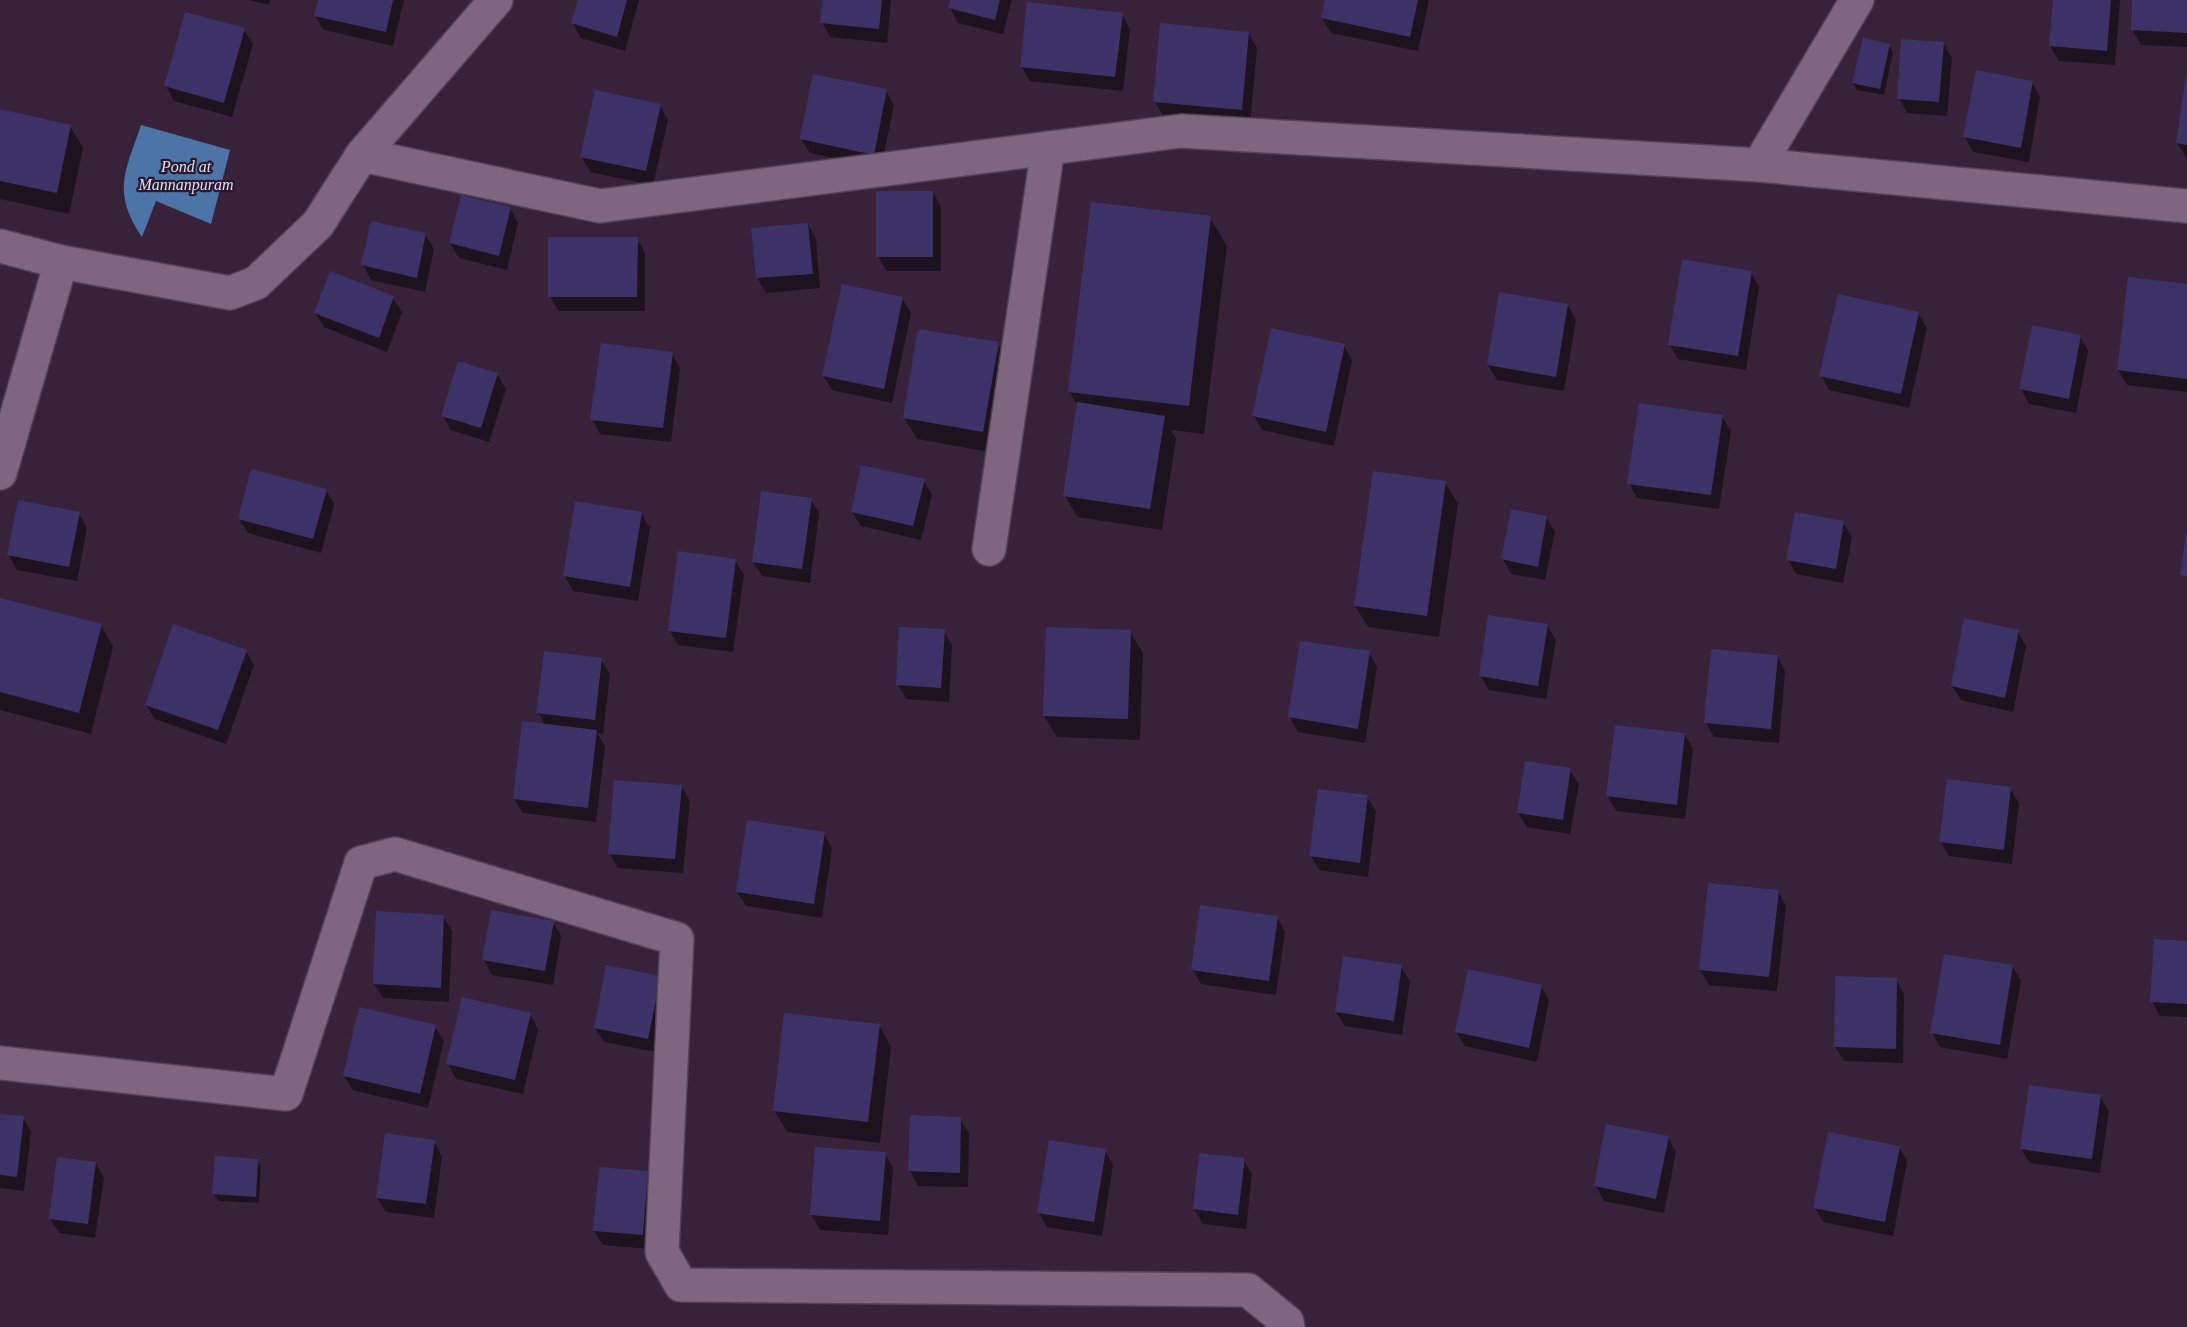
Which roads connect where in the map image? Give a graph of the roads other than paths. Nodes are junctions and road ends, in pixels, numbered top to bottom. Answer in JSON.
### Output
{"nodes":[{"id":1,"x":496,"y":0,"type":"edge"},
{"id":2,"x":1857,"y":0,"type":"edge"},
{"id":3,"x":1048,"y":148,"type":"junction"},
{"id":4,"x":362,"y":155,"type":"junction"},
{"id":5,"x":1759,"y":165,"type":"junction"},
{"id":6,"x":2187,"y":206,"type":"edge"},
{"id":7,"x":0,"y":246,"type":"edge"},
{"id":8,"x":62,"y":262,"type":"junction"},
{"id":9,"x":0,"y":473,"type":"edge"},
{"id":10,"x":989,"y":549,"type":"dead end"},
{"id":11,"x":0,"y":1063,"type":"edge"},
{"id":12,"x":1288,"y":1327,"type":"edge"}],
"edges":[{"from":1,"to":4,"type":"street"},
{"from":2,"to":5,"type":"street"},
{"from":3,"to":4,"type":"street"},
{"from":3,"to":5,"type":"street"},
{"from":3,"to":10,"type":"street"},
{"from":4,"to":8,"type":"street"},
{"from":5,"to":6,"type":"street"},
{"from":7,"to":8,"type":"street"},
{"from":8,"to":9,"type":"street"},
{"from":11,"to":12,"type":"street"}]}
